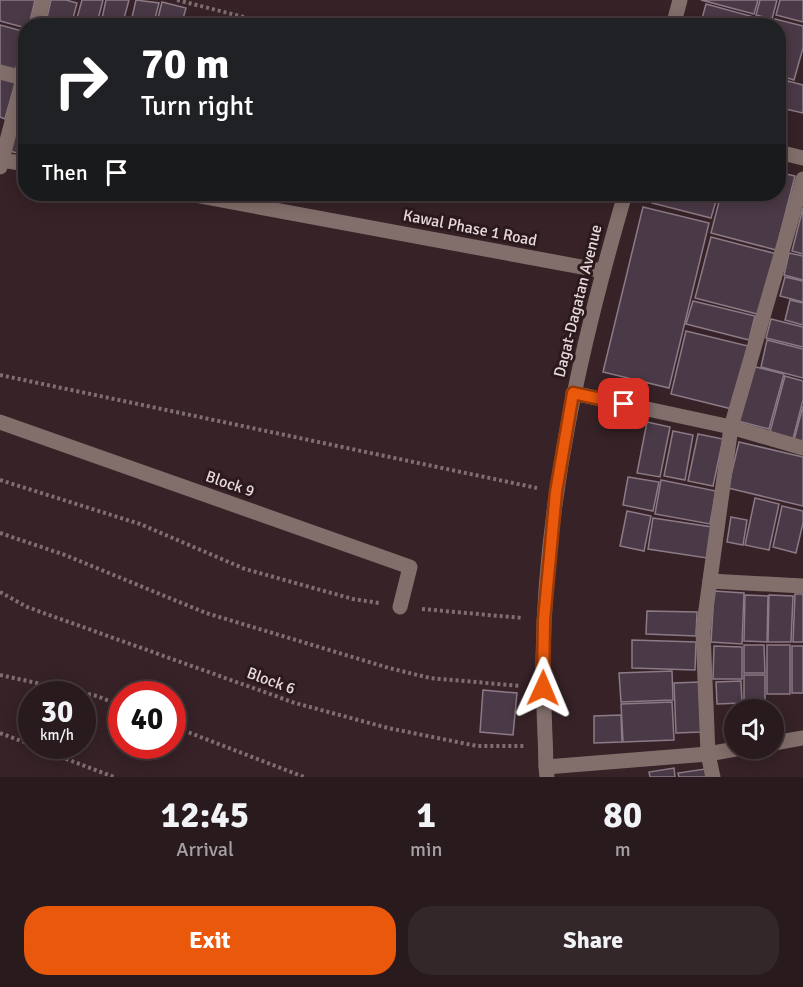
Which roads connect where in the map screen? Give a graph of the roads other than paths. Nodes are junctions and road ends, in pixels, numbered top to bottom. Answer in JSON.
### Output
{"nodes":[{"id":1,"x":44,"y":0,"type":"edge"},
{"id":2,"x":680,"y":0,"type":"edge"},
{"id":3,"x":39,"y":18,"type":"edge"},
{"id":4,"x":675,"y":18,"type":"edge"},
{"id":5,"x":0,"y":72,"type":"edge"},
{"id":6,"x":18,"y":74,"type":"edge"},
{"id":7,"x":18,"y":97,"type":"edge"},
{"id":8,"x":786,"y":154,"type":"edge"},
{"id":9,"x":803,"y":158,"type":"edge"},
{"id":10,"x":1,"y":163,"type":"edge"},
{"id":11,"x":18,"y":164,"type":"edge"},
{"id":12,"x":803,"y":179,"type":"edge"},
{"id":13,"x":226,"y":201,"type":"edge"},
{"id":14,"x":623,"y":201,"type":"edge"},
{"id":15,"x":603,"y":272,"type":"junction"},
{"id":16,"x":573,"y":393,"type":"junction"},
{"id":17,"x":0,"y":422,"type":"edge"},
{"id":18,"x":730,"y":427,"type":"junction"},
{"id":19,"x":803,"y":448,"type":"edge"},
{"id":20,"x":710,"y":581,"type":"junction"},
{"id":21,"x":803,"y":585,"type":"edge"},
{"id":22,"x":400,"y":607,"type":"road end"},
{"id":23,"x":803,"y":738,"type":"edge"},
{"id":24,"x":784,"y":741,"type":"edge"},
{"id":25,"x":724,"y":751,"type":"edge"},
{"id":26,"x":708,"y":754,"type":"junction"},
{"id":27,"x":547,"y":772,"type":"edge"},
{"id":28,"x":713,"y":777,"type":"edge"}],
"edges":[{"from":1,"to":3,"type":"street"},
{"from":2,"to":4,"type":"street"},
{"from":5,"to":6,"type":"street"},
{"from":7,"to":10,"type":"street"},
{"from":8,"to":9,"type":"street"},
{"from":10,"to":11,"type":"street"},
{"from":12,"to":18,"type":"street"},
{"from":13,"to":15,"type":"street","name":"Kawal Phase 1 Road"},
{"from":14,"to":15,"type":"street","name":"Dagat-Dagatan Avenue"},
{"from":15,"to":16,"type":"street","name":"Dagat-Dagatan Avenue"},
{"from":16,"to":18,"type":"street"},
{"from":16,"to":27,"type":"street","name":"Dagat-Dagatan Avenue"},
{"from":17,"to":22,"type":"street","name":"Block 9"},
{"from":18,"to":19,"type":"street"},
{"from":18,"to":20,"type":"street"},
{"from":20,"to":21,"type":"street"},
{"from":20,"to":26,"type":"street"},
{"from":23,"to":24,"type":"street"},
{"from":25,"to":26,"type":"street"},
{"from":26,"to":27,"type":"street"},
{"from":26,"to":28,"type":"street"}]}
